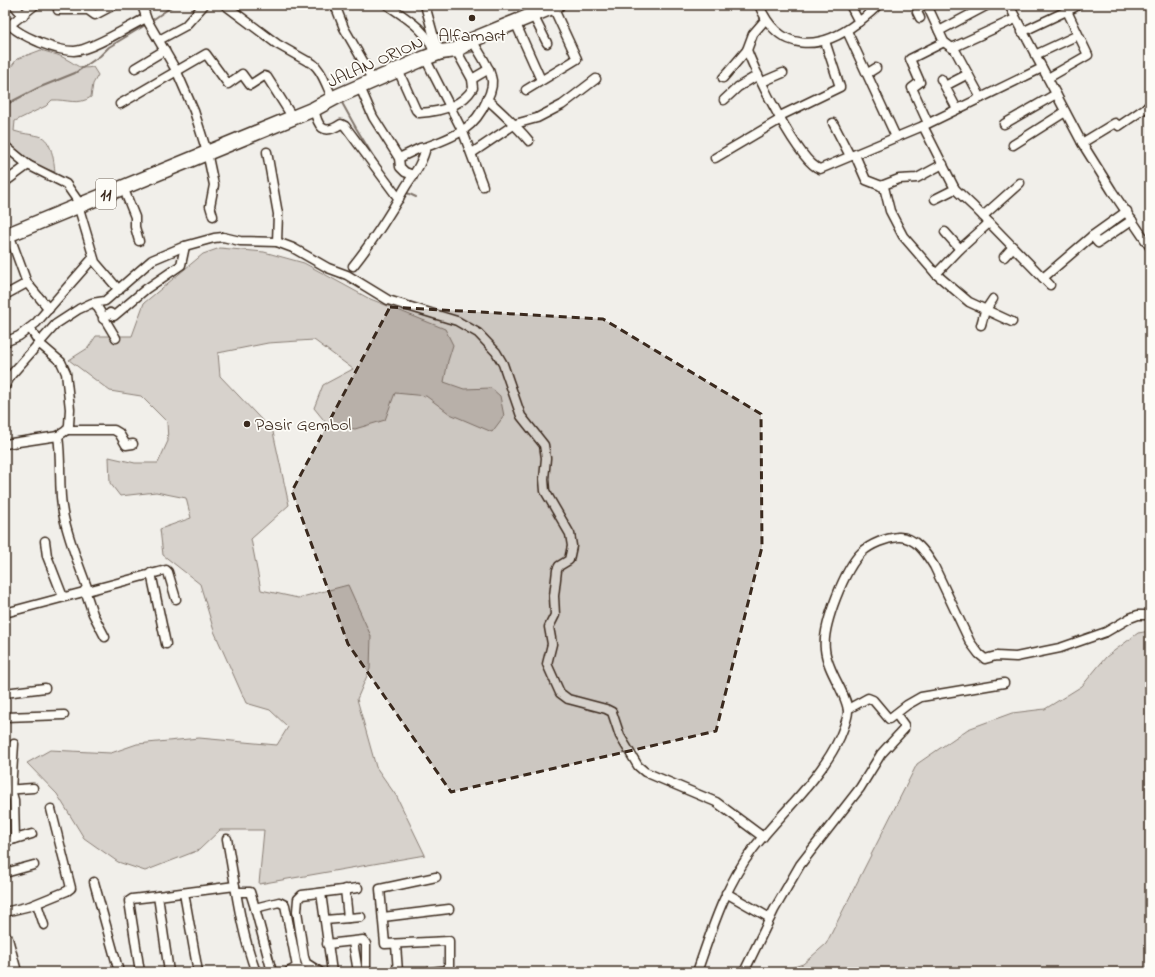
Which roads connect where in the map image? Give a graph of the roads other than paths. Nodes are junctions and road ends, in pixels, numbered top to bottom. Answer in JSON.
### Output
{"nodes":[{"id":1,"x":14,"y":5,"type":"edge"},
{"id":2,"x":35,"y":5,"type":"edge"},
{"id":3,"x":114,"y":5,"type":"edge"},
{"id":4,"x":142,"y":5,"type":"edge"},
{"id":5,"x":204,"y":5,"type":"edge"},
{"id":6,"x":225,"y":5,"type":"edge"},
{"id":7,"x":335,"y":5,"type":"edge"},
{"id":8,"x":387,"y":5,"type":"edge"},
{"id":9,"x":425,"y":5,"type":"edge"},
{"id":10,"x":759,"y":5,"type":"edge"},
{"id":11,"x":850,"y":5,"type":"edge"},
{"id":12,"x":878,"y":5,"type":"edge"},
{"id":13,"x":922,"y":5,"type":"edge"},
{"id":14,"x":927,"y":5,"type":"edge"},
{"id":15,"x":988,"y":5,"type":"edge"},
{"id":16,"x":1009,"y":5,"type":"edge"},
{"id":17,"x":1074,"y":5,"type":"edge"},
{"id":18,"x":555,"y":6,"type":"edge"},
{"id":19,"x":58,"y":10,"type":"dead end"},
{"id":20,"x":1067,"y":11,"type":"junction"},
{"id":21,"x":533,"y":15,"type":"junction"},
{"id":22,"x":23,"y":16,"type":"junction"},
{"id":23,"x":920,"y":18,"type":"dead end"},
{"id":24,"x":1015,"y":19,"type":"junction"},
{"id":25,"x":765,"y":20,"type":"junction"},
{"id":26,"x":148,"y":22,"type":"junction"},
{"id":27,"x":515,"y":22,"type":"junction"},
{"id":28,"x":859,"y":22,"type":"junction"},
{"id":29,"x":846,"y":31,"type":"junction"},
{"id":30,"x":939,"y":31,"type":"junction"},
{"id":31,"x":1022,"y":32,"type":"junction"},
{"id":32,"x":1076,"y":36,"type":"dead end"},
{"id":33,"x":159,"y":40,"type":"junction"},
{"id":34,"x":472,"y":40,"type":"junction"},
{"id":35,"x":825,"y":41,"type":"junction"},
{"id":36,"x":944,"y":42,"type":"junction"},
{"id":37,"x":547,"y":43,"type":"dead end"},
{"id":38,"x":954,"y":48,"type":"junction"},
{"id":39,"x":165,"y":50,"type":"junction"},
{"id":40,"x":456,"y":50,"type":"junction"},
{"id":41,"x":747,"y":50,"type":"junction"},
{"id":42,"x":435,"y":55,"type":"junction"},
{"id":43,"x":1035,"y":55,"type":"junction"},
{"id":44,"x":135,"y":68,"type":"dead end"},
{"id":45,"x":876,"y":68,"type":"dead end"},
{"id":46,"x":1042,"y":68,"type":"junction"},
{"id":47,"x":489,"y":69,"type":"junction"},
{"id":48,"x":398,"y":70,"type":"junction"},
{"id":49,"x":177,"y":72,"type":"junction"},
{"id":50,"x":784,"y":73,"type":"dead end"},
{"id":51,"x":868,"y":73,"type":"junction"},
{"id":52,"x":968,"y":74,"type":"junction"},
{"id":53,"x":596,"y":78,"type":"dead end"},
{"id":54,"x":723,"y":78,"type":"dead end"},
{"id":55,"x":760,"y":78,"type":"junction"},
{"id":56,"x":1048,"y":78,"type":"junction"},
{"id":57,"x":472,"y":79,"type":"junction"},
{"id":58,"x":541,"y":80,"type":"junction"},
{"id":59,"x":366,"y":85,"type":"junction"},
{"id":60,"x":526,"y":90,"type":"dead end"},
{"id":61,"x":1056,"y":94,"type":"junction"},
{"id":62,"x":335,"y":98,"type":"junction"},
{"id":63,"x":981,"y":98,"type":"junction"},
{"id":64,"x":488,"y":99,"type":"junction"},
{"id":65,"x":724,"y":100,"type":"dead end"},
{"id":66,"x":120,"y":104,"type":"dead end"},
{"id":67,"x":450,"y":106,"type":"junction"},
{"id":68,"x":1150,"y":106,"type":"edge"},
{"id":69,"x":314,"y":109,"type":"junction"},
{"id":70,"x":957,"y":109,"type":"junction"},
{"id":71,"x":1065,"y":112,"type":"junction"},
{"id":72,"x":781,"y":117,"type":"junction"},
{"id":73,"x":293,"y":118,"type":"junction"},
{"id":74,"x":833,"y":123,"type":"dead end"},
{"id":75,"x":515,"y":124,"type":"junction"},
{"id":76,"x":925,"y":124,"type":"junction"},
{"id":77,"x":1004,"y":124,"type":"dead end"},
{"id":78,"x":463,"y":132,"type":"junction"},
{"id":79,"x":896,"y":136,"type":"junction"},
{"id":80,"x":529,"y":141,"type":"dead end"},
{"id":81,"x":1082,"y":143,"type":"junction"},
{"id":82,"x":1013,"y":145,"type":"dead end"},
{"id":83,"x":5,"y":146,"type":"edge"},
{"id":84,"x":426,"y":147,"type":"junction"},
{"id":85,"x":207,"y":152,"type":"junction"},
{"id":86,"x":268,"y":152,"type":"dead end"},
{"id":87,"x":472,"y":153,"type":"junction"},
{"id":88,"x":852,"y":156,"type":"junction"},
{"id":89,"x":399,"y":158,"type":"junction"},
{"id":90,"x":715,"y":158,"type":"dead end"},
{"id":91,"x":943,"y":164,"type":"junction"},
{"id":92,"x":28,"y":165,"type":"junction"},
{"id":93,"x":413,"y":176,"type":"junction"},
{"id":94,"x":5,"y":182,"type":"edge"},
{"id":95,"x":1020,"y":182,"type":"dead end"},
{"id":96,"x":483,"y":186,"type":"dead end"},
{"id":97,"x":882,"y":186,"type":"junction"},
{"id":98,"x":123,"y":187,"type":"junction"},
{"id":99,"x":955,"y":189,"type":"junction"},
{"id":100,"x":399,"y":198,"type":"junction"},
{"id":101,"x":935,"y":199,"type":"dead end"},
{"id":102,"x":79,"y":205,"type":"junction"},
{"id":103,"x":1126,"y":211,"type":"junction"},
{"id":104,"x":213,"y":216,"type":"dead end"},
{"id":105,"x":983,"y":216,"type":"junction"},
{"id":106,"x":1132,"y":220,"type":"junction"},
{"id":107,"x":989,"y":223,"type":"junction"},
{"id":108,"x":945,"y":232,"type":"dead end"},
{"id":109,"x":7,"y":235,"type":"edge"},
{"id":110,"x":1092,"y":236,"type":"junction"},
{"id":111,"x":139,"y":241,"type":"dead end"},
{"id":112,"x":277,"y":242,"type":"junction"},
{"id":113,"x":185,"y":246,"type":"junction"},
{"id":114,"x":1013,"y":247,"type":"junction"},
{"id":115,"x":1150,"y":247,"type":"edge"},
{"id":116,"x":960,"y":249,"type":"junction"},
{"id":117,"x":1004,"y":256,"type":"dead end"},
{"id":118,"x":93,"y":258,"type":"junction"},
{"id":119,"x":353,"y":266,"type":"dead end"},
{"id":120,"x":936,"y":274,"type":"junction"},
{"id":121,"x":1043,"y":278,"type":"junction"},
{"id":122,"x":27,"y":283,"type":"junction"},
{"id":123,"x":1050,"y":285,"type":"dead end"},
{"id":124,"x":119,"y":290,"type":"junction"},
{"id":125,"x":5,"y":295,"type":"edge"},
{"id":126,"x":993,"y":299,"type":"dead end"},
{"id":127,"x":95,"y":303,"type":"junction"},
{"id":128,"x":49,"y":309,"type":"junction"},
{"id":129,"x":985,"y":311,"type":"junction"},
{"id":130,"x":103,"y":319,"type":"junction"},
{"id":131,"x":1012,"y":322,"type":"dead end"},
{"id":132,"x":981,"y":325,"type":"dead end"},
{"id":133,"x":30,"y":328,"type":"junction"},
{"id":134,"x":116,"y":338,"type":"dead end"},
{"id":135,"x":5,"y":342,"type":"edge"},
{"id":136,"x":40,"y":344,"type":"junction"},
{"id":137,"x":5,"y":386,"type":"edge"},
{"id":138,"x":67,"y":430,"type":"junction"},
{"id":139,"x":58,"y":436,"type":"junction"},
{"id":140,"x":5,"y":444,"type":"edge"},
{"id":141,"x":133,"y":444,"type":"dead end"},
{"id":142,"x":45,"y":541,"type":"dead end"},
{"id":143,"x":151,"y":573,"type":"junction"},
{"id":144,"x":87,"y":590,"type":"junction"},
{"id":145,"x":63,"y":597,"type":"junction"},
{"id":146,"x":176,"y":599,"type":"dead end"},
{"id":147,"x":5,"y":613,"type":"edge"},
{"id":148,"x":1150,"y":615,"type":"edge"},
{"id":149,"x":105,"y":637,"type":"dead end"},
{"id":150,"x":166,"y":644,"type":"dead end"},
{"id":151,"x":1004,"y":684,"type":"dead end"},
{"id":152,"x":45,"y":688,"type":"dead end"},
{"id":153,"x":5,"y":694,"type":"edge"},
{"id":154,"x":848,"y":709,"type":"junction"},
{"id":155,"x":896,"y":714,"type":"junction"},
{"id":156,"x":64,"y":715,"type":"dead end"},
{"id":157,"x":5,"y":717,"type":"edge"},
{"id":158,"x":14,"y":744,"type":"dead end"},
{"id":159,"x":33,"y":788,"type":"dead end"},
{"id":160,"x":8,"y":790,"type":"edge"},
{"id":161,"x":51,"y":809,"type":"dead end"},
{"id":162,"x":32,"y":834,"type":"dead end"},
{"id":163,"x":764,"y":837,"type":"junction"},
{"id":164,"x":15,"y":839,"type":"junction"},
{"id":165,"x":226,"y":839,"type":"dead end"},
{"id":166,"x":5,"y":842,"type":"edge"},
{"id":167,"x":34,"y":865,"type":"dead end"},
{"id":168,"x":5,"y":873,"type":"edge"},
{"id":169,"x":436,"y":877,"type":"dead end"},
{"id":170,"x":94,"y":882,"type":"dead end"},
{"id":171,"x":358,"y":888,"type":"dead end"},
{"id":172,"x":236,"y":889,"type":"junction"},
{"id":173,"x":345,"y":889,"type":"junction"},
{"id":174,"x":184,"y":893,"type":"junction"},
{"id":175,"x":321,"y":893,"type":"junction"},
{"id":176,"x":726,"y":893,"type":"junction"},
{"id":177,"x":158,"y":896,"type":"junction"},
{"id":178,"x":37,"y":904,"type":"junction"},
{"id":179,"x":255,"y":908,"type":"junction"},
{"id":180,"x":449,"y":909,"type":"dead end"},
{"id":181,"x":5,"y":912,"type":"edge"},
{"id":182,"x":361,"y":917,"type":"dead end"},
{"id":183,"x":384,"y":917,"type":"junction"},
{"id":184,"x":348,"y":918,"type":"junction"},
{"id":185,"x":770,"y":918,"type":"junction"},
{"id":186,"x":325,"y":920,"type":"junction"},
{"id":187,"x":44,"y":925,"type":"dead end"},
{"id":188,"x":5,"y":939,"type":"edge"},
{"id":189,"x":353,"y":942,"type":"junction"},
{"id":190,"x":327,"y":944,"type":"junction"},
{"id":191,"x":396,"y":945,"type":"junction"},
{"id":192,"x":301,"y":970,"type":"edge"},
{"id":193,"x":14,"y":972,"type":"edge"},
{"id":194,"x":119,"y":972,"type":"edge"},
{"id":195,"x":140,"y":972,"type":"edge"},
{"id":196,"x":169,"y":972,"type":"edge"},
{"id":197,"x":198,"y":972,"type":"edge"},
{"id":198,"x":256,"y":972,"type":"edge"},
{"id":199,"x":272,"y":972,"type":"edge"},
{"id":200,"x":288,"y":972,"type":"edge"},
{"id":201,"x":320,"y":972,"type":"edge"},
{"id":202,"x":332,"y":972,"type":"edge"},
{"id":203,"x":358,"y":972,"type":"edge"},
{"id":204,"x":366,"y":972,"type":"edge"},
{"id":205,"x":398,"y":972,"type":"edge"},
{"id":206,"x":430,"y":972,"type":"edge"},
{"id":207,"x":697,"y":972,"type":"edge"},
{"id":208,"x":744,"y":972,"type":"edge"}],
"edges":[{"from":1,"to":22,"type":"street"},
{"from":2,"to":22,"type":"street"},
{"from":3,"to":19,"type":"street"},
{"from":4,"to":26,"type":"street"},
{"from":5,"to":33,"type":"street"},
{"from":6,"to":62,"type":"street"},
{"from":7,"to":59,"type":"street"},
{"from":8,"to":42,"type":"street"},
{"from":9,"to":42,"type":"street"},
{"from":10,"to":25,"type":"street"},
{"from":11,"to":28,"type":"street"},
{"from":12,"to":28,"type":"street"},
{"from":13,"to":23,"type":"street"},
{"from":14,"to":30,"type":"street"},
{"from":15,"to":30,"type":"street"},
{"from":16,"to":24,"type":"street"},
{"from":17,"to":20,"type":"street"},
{"from":18,"to":21,"type":"highway","name":"JALAN ORION","number":"11"},
{"from":18,"to":58,"type":"street"},
{"from":20,"to":31,"type":"street"},
{"from":20,"to":56,"type":"street"},
{"from":21,"to":27,"type":"highway","name":"JALAN ORION","number":"11"},
{"from":21,"to":37,"type":"street"},
{"from":22,"to":26,"type":"street"},
{"from":24,"to":31,"type":"street"},
{"from":24,"to":38,"type":"street"},
{"from":25,"to":35,"type":"street"},
{"from":25,"to":41,"type":"street"},
{"from":26,"to":33,"type":"street"},
{"from":27,"to":34,"type":"highway","name":"JALAN ORION","number":"11"},
{"from":27,"to":58,"type":"street"},
{"from":28,"to":29,"type":"street"},
{"from":29,"to":35,"type":"street"},
{"from":29,"to":51,"type":"street"},
{"from":30,"to":36,"type":"street"},
{"from":31,"to":43,"type":"street"},
{"from":32,"to":43,"type":"street"},
{"from":33,"to":39,"type":"street"},
{"from":34,"to":40,"type":"highway","name":"JALAN ORION","number":"11"},
{"from":34,"to":47,"type":"street"},
{"from":35,"to":72,"type":"street"},
{"from":36,"to":38,"type":"street"},
{"from":36,"to":76,"type":"street"},
{"from":38,"to":52,"type":"street"},
{"from":39,"to":44,"type":"street"},
{"from":39,"to":49,"type":"street"},
{"from":40,"to":42,"type":"highway","name":"JALAN ORION","number":"11"},
{"from":40,"to":57,"type":"street"},
{"from":41,"to":54,"type":"street"},
{"from":41,"to":55,"type":"street"},
{"from":42,"to":48,"type":"highway","name":"JALAN ORION","number":"11"},
{"from":42,"to":67,"type":"street"},
{"from":43,"to":46,"type":"street"},
{"from":45,"to":51,"type":"street"},
{"from":46,"to":56,"type":"street"},
{"from":46,"to":63,"type":"street"},
{"from":47,"to":57,"type":"street"},
{"from":47,"to":64,"type":"street"},
{"from":48,"to":59,"type":"highway","name":"JALAN ORION","number":"11"},
{"from":48,"to":67,"type":"street"},
{"from":49,"to":66,"type":"street"},
{"from":49,"to":73,"type":"street"},
{"from":49,"to":85,"type":"street"},
{"from":50,"to":55,"type":"street"},
{"from":51,"to":79,"type":"street"},
{"from":52,"to":63,"type":"street"},
{"from":52,"to":70,"type":"street"},
{"from":53,"to":75,"type":"street"},
{"from":55,"to":65,"type":"street"},
{"from":55,"to":72,"type":"street"},
{"from":56,"to":61,"type":"street"},
{"from":57,"to":67,"type":"street"},
{"from":58,"to":60,"type":"street"},
{"from":59,"to":62,"type":"highway","name":"JALAN ORION","number":"11"},
{"from":59,"to":89,"type":"street"},
{"from":61,"to":71,"type":"street"},
{"from":61,"to":77,"type":"street"},
{"from":62,"to":69,"type":"highway","name":"JALAN ORION","number":"11"},
{"from":63,"to":70,"type":"street"},
{"from":64,"to":75,"type":"street"},
{"from":64,"to":78,"type":"street"},
{"from":67,"to":78,"type":"street"},
{"from":68,"to":81,"type":"street"},
{"from":69,"to":73,"type":"highway","name":"JALAN ORION","number":"11"},
{"from":69,"to":100,"type":"street"},
{"from":70,"to":76,"type":"street"},
{"from":71,"to":81,"type":"street"},
{"from":71,"to":82,"type":"street"},
{"from":72,"to":88,"type":"street"},
{"from":72,"to":90,"type":"street"},
{"from":73,"to":85,"type":"highway","name":"JALAN ORION","number":"11"},
{"from":74,"to":88,"type":"street"},
{"from":75,"to":80,"type":"street"},
{"from":75,"to":87,"type":"street"},
{"from":76,"to":79,"type":"street"},
{"from":76,"to":91,"type":"street"},
{"from":78,"to":84,"type":"street"},
{"from":78,"to":87,"type":"street"},
{"from":79,"to":88,"type":"street"},
{"from":81,"to":103,"type":"street"},
{"from":83,"to":92,"type":"street"},
{"from":84,"to":89,"type":"street"},
{"from":84,"to":93,"type":"street"},
{"from":85,"to":98,"type":"highway","number":"11"},
{"from":85,"to":104,"type":"street"},
{"from":86,"to":112,"type":"street"},
{"from":87,"to":96,"type":"street"},
{"from":88,"to":97,"type":"street"},
{"from":89,"to":93,"type":"street"},
{"from":91,"to":97,"type":"street"},
{"from":91,"to":99,"type":"street"},
{"from":92,"to":94,"type":"street"},
{"from":92,"to":102,"type":"street"},
{"from":93,"to":100,"type":"street"},
{"from":95,"to":105,"type":"street"},
{"from":97,"to":120,"type":"street"},
{"from":98,"to":102,"type":"highway","number":"11"},
{"from":98,"to":111,"type":"street"},
{"from":99,"to":101,"type":"street"},
{"from":99,"to":105,"type":"street"},
{"from":100,"to":119,"type":"street"},
{"from":102,"to":109,"type":"highway","number":"11"},
{"from":102,"to":118,"type":"street"},
{"from":103,"to":106,"type":"street"},
{"from":103,"to":110,"type":"street"},
{"from":105,"to":107,"type":"street"},
{"from":106,"to":110,"type":"street"},
{"from":106,"to":115,"type":"street"},
{"from":107,"to":114,"type":"street"},
{"from":107,"to":116,"type":"street"},
{"from":108,"to":116,"type":"street"},
{"from":109,"to":122,"type":"street"},
{"from":110,"to":121,"type":"street"},
{"from":112,"to":113,"type":"street"},
{"from":112,"to":163,"type":"street"},
{"from":113,"to":124,"type":"street"},
{"from":113,"to":130,"type":"street"},
{"from":114,"to":117,"type":"street"},
{"from":114,"to":121,"type":"street"},
{"from":116,"to":120,"type":"street"},
{"from":118,"to":124,"type":"street"},
{"from":118,"to":128,"type":"street"},
{"from":120,"to":129,"type":"street"},
{"from":121,"to":123,"type":"street"},
{"from":122,"to":125,"type":"street"},
{"from":122,"to":128,"type":"street"},
{"from":124,"to":127,"type":"street"},
{"from":126,"to":129,"type":"street"},
{"from":127,"to":130,"type":"street"},
{"from":127,"to":136,"type":"street"},
{"from":128,"to":133,"type":"street"},
{"from":129,"to":131,"type":"street"},
{"from":129,"to":132,"type":"street"},
{"from":130,"to":134,"type":"street"},
{"from":133,"to":135,"type":"street"},
{"from":133,"to":136,"type":"street"},
{"from":136,"to":137,"type":"street"},
{"from":136,"to":138,"type":"street"},
{"from":138,"to":139,"type":"street"},
{"from":138,"to":141,"type":"street"},
{"from":139,"to":140,"type":"street"},
{"from":139,"to":144,"type":"street"},
{"from":142,"to":145,"type":"street"},
{"from":143,"to":144,"type":"street"},
{"from":143,"to":146,"type":"street"},
{"from":143,"to":150,"type":"street"},
{"from":144,"to":145,"type":"street"},
{"from":144,"to":149,"type":"street"},
{"from":145,"to":147,"type":"street"},
{"from":148,"to":154,"type":"street"},
{"from":151,"to":155,"type":"street"},
{"from":152,"to":153,"type":"street"},
{"from":154,"to":155,"type":"street"},
{"from":154,"to":163,"type":"street"},
{"from":155,"to":185,"type":"street"},
{"from":156,"to":157,"type":"street"},
{"from":158,"to":160,"type":"street"},
{"from":159,"to":160,"type":"street"},
{"from":160,"to":164,"type":"street"},
{"from":161,"to":178,"type":"street"},
{"from":162,"to":164,"type":"street"},
{"from":163,"to":176,"type":"street"},
{"from":164,"to":166,"type":"street"},
{"from":165,"to":172,"type":"street"},
{"from":167,"to":168,"type":"street"},
{"from":169,"to":183,"type":"street"},
{"from":170,"to":194,"type":"street"},
{"from":171,"to":173,"type":"street"},
{"from":172,"to":174,"type":"street"},
{"from":172,"to":179,"type":"street"},
{"from":172,"to":198,"type":"street"},
{"from":173,"to":175,"type":"street"},
{"from":173,"to":184,"type":"street"},
{"from":174,"to":177,"type":"street"},
{"from":174,"to":197,"type":"street"},
{"from":175,"to":186,"type":"street"},
{"from":175,"to":201,"type":"street"},
{"from":176,"to":185,"type":"street"},
{"from":176,"to":207,"type":"street"},
{"from":177,"to":195,"type":"street"},
{"from":177,"to":196,"type":"street"},
{"from":178,"to":181,"type":"street"},
{"from":178,"to":187,"type":"street"},
{"from":179,"to":192,"type":"street"},
{"from":179,"to":199,"type":"street"},
{"from":180,"to":183,"type":"street"},
{"from":182,"to":184,"type":"street"},
{"from":183,"to":191,"type":"street"},
{"from":184,"to":186,"type":"street"},
{"from":185,"to":208,"type":"street"},
{"from":186,"to":190,"type":"street"},
{"from":188,"to":193,"type":"highway"},
{"from":189,"to":190,"type":"street"},
{"from":189,"to":203,"type":"street"},
{"from":189,"to":204,"type":"street"},
{"from":190,"to":202,"type":"street"},
{"from":191,"to":205,"type":"street"},
{"from":191,"to":206,"type":"street"},
{"from":192,"to":200,"type":"street"}]}
